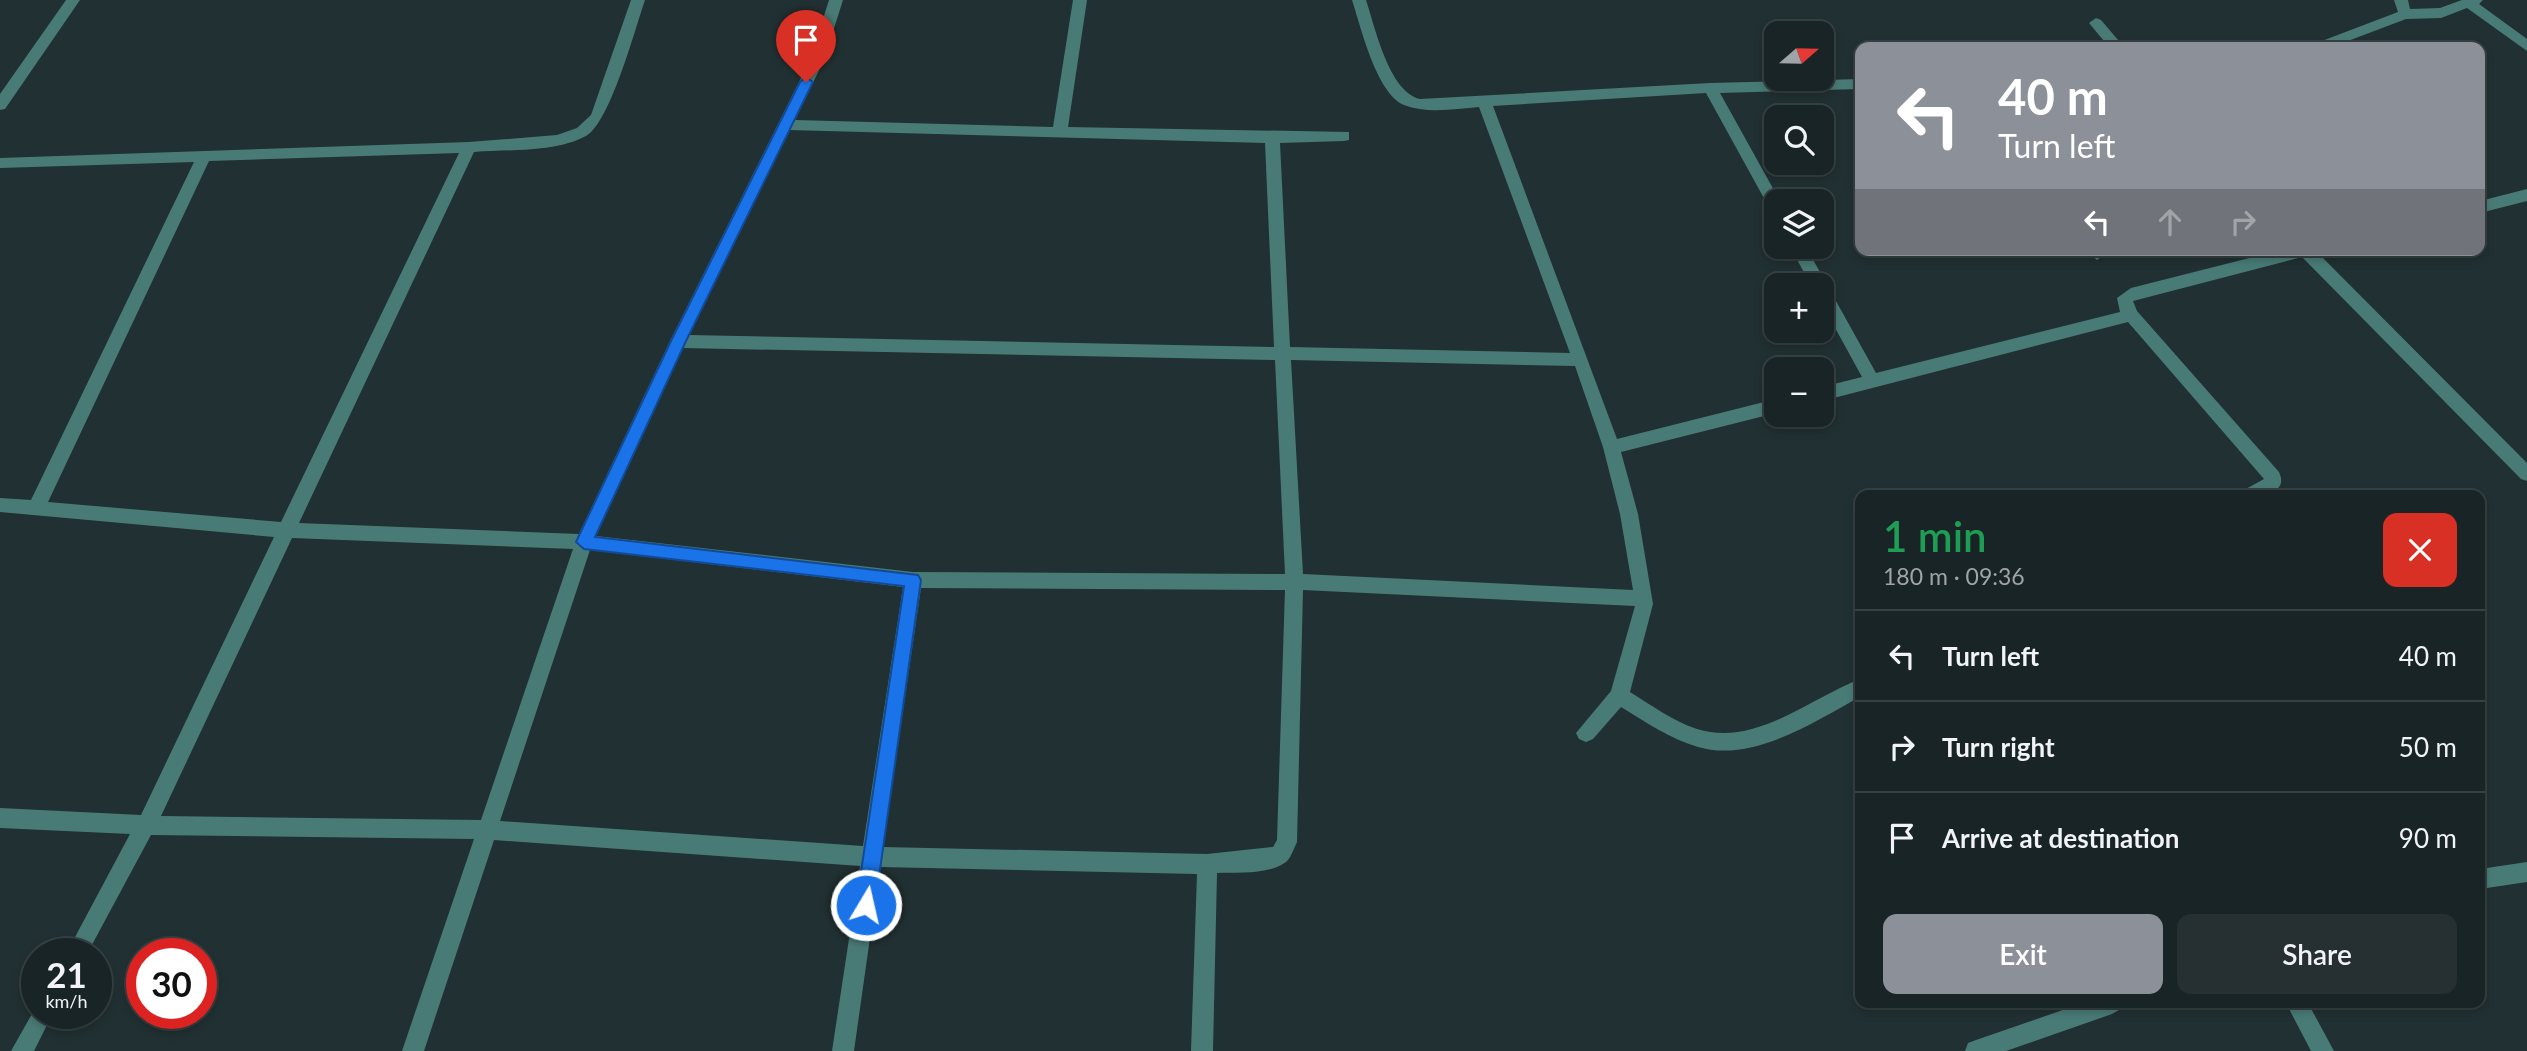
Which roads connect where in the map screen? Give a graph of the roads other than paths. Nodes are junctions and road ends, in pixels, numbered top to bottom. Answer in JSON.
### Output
{"nodes":[{"id":1,"x":73,"y":0,"type":"edge"},
{"id":2,"x":638,"y":0,"type":"edge"},
{"id":3,"x":836,"y":0,"type":"edge"},
{"id":4,"x":1080,"y":0,"type":"edge"},
{"id":5,"x":1359,"y":0,"type":"edge"},
{"id":6,"x":2472,"y":1,"type":"edge"},
{"id":7,"x":2403,"y":7,"type":"edge"},
{"id":8,"x":2096,"y":23,"type":"dead end"},
{"id":9,"x":2113,"y":42,"type":"edge"},
{"id":10,"x":2330,"y":42,"type":"edge"},
{"id":11,"x":2527,"y":46,"type":"edge"},
{"id":12,"x":1855,"y":84,"type":"edge"},
{"id":13,"x":1710,"y":88,"type":"junction"},
{"id":14,"x":1484,"y":101,"type":"junction"},
{"id":15,"x":0,"y":106,"type":"edge"},
{"id":16,"x":784,"y":125,"type":"junction"},
{"id":17,"x":1060,"y":131,"type":"junction"},
{"id":18,"x":1344,"y":136,"type":"dead end"},
{"id":19,"x":1272,"y":138,"type":"junction"},
{"id":20,"x":469,"y":147,"type":"junction"},
{"id":21,"x":204,"y":156,"type":"junction"},
{"id":22,"x":0,"y":163,"type":"edge"},
{"id":23,"x":1766,"y":189,"type":"edge"},
{"id":24,"x":2527,"y":195,"type":"edge"},
{"id":25,"x":2485,"y":206,"type":"edge"},
{"id":26,"x":2281,"y":256,"type":"edge"},
{"id":27,"x":2311,"y":256,"type":"edge"},
{"id":28,"x":1834,"y":311,"type":"edge"},
{"id":29,"x":2131,"y":315,"type":"junction"},
{"id":30,"x":678,"y":341,"type":"junction"},
{"id":31,"x":1281,"y":355,"type":"junction"},
{"id":32,"x":1581,"y":360,"type":"junction"},
{"id":33,"x":1872,"y":382,"type":"junction"},
{"id":34,"x":1834,"y":391,"type":"edge"},
{"id":35,"x":1764,"y":409,"type":"edge"},
{"id":36,"x":1611,"y":447,"type":"junction"},
{"id":37,"x":2527,"y":474,"type":"edge"},
{"id":38,"x":2260,"y":490,"type":"edge"},
{"id":39,"x":0,"y":505,"type":"edge"},
{"id":40,"x":36,"y":508,"type":"junction"},
{"id":41,"x":286,"y":530,"type":"junction"},
{"id":42,"x":584,"y":542,"type":"junction"},
{"id":43,"x":913,"y":580,"type":"junction"},
{"id":44,"x":1294,"y":582,"type":"junction"},
{"id":45,"x":1634,"y":598,"type":"dead end"},
{"id":46,"x":1855,"y":690,"type":"edge"},
{"id":47,"x":1619,"y":696,"type":"junction"},
{"id":48,"x":1586,"y":733,"type":"dead end"},
{"id":49,"x":0,"y":818,"type":"edge"},
{"id":50,"x":146,"y":825,"type":"junction"},
{"id":51,"x":486,"y":830,"type":"junction"},
{"id":52,"x":873,"y":857,"type":"junction"},
{"id":53,"x":1207,"y":864,"type":"junction"},
{"id":54,"x":2524,"y":876,"type":"edge"},
{"id":55,"x":2485,"y":879,"type":"edge"},
{"id":56,"x":85,"y":938,"type":"edge"},
{"id":57,"x":2098,"y":1008,"type":"edge"},
{"id":58,"x":2299,"y":1008,"type":"edge"},
{"id":59,"x":34,"y":1029,"type":"edge"},
{"id":60,"x":22,"y":1051,"type":"edge"},
{"id":61,"x":413,"y":1051,"type":"edge"},
{"id":62,"x":844,"y":1051,"type":"edge"},
{"id":63,"x":1202,"y":1051,"type":"edge"},
{"id":64,"x":1976,"y":1051,"type":"edge"},
{"id":65,"x":2323,"y":1051,"type":"edge"}],
"edges":[{"from":1,"to":15,"type":"street"},
{"from":2,"to":20,"type":"street"},
{"from":3,"to":16,"type":"street"},
{"from":4,"to":17,"type":"street"},
{"from":5,"to":14,"type":"street"},
{"from":6,"to":7,"type":"street"},
{"from":6,"to":11,"type":"street"},
{"from":7,"to":10,"type":"street"},
{"from":8,"to":9,"type":"street"},
{"from":12,"to":13,"type":"street"},
{"from":13,"to":14,"type":"street"},
{"from":13,"to":23,"type":"street"},
{"from":14,"to":32,"type":"street"},
{"from":16,"to":17,"type":"street"},
{"from":16,"to":30,"type":"street"},
{"from":17,"to":19,"type":"street"},
{"from":18,"to":19,"type":"street"},
{"from":19,"to":31,"type":"street"},
{"from":20,"to":21,"type":"street"},
{"from":20,"to":41,"type":"street"},
{"from":21,"to":22,"type":"street"},
{"from":21,"to":40,"type":"street"},
{"from":24,"to":25,"type":"street"},
{"from":26,"to":29,"type":"street"},
{"from":27,"to":37,"type":"street"},
{"from":28,"to":33,"type":"street"},
{"from":29,"to":33,"type":"street"},
{"from":29,"to":38,"type":"street"},
{"from":30,"to":31,"type":"street"},
{"from":30,"to":42,"type":"street"},
{"from":31,"to":32,"type":"street"},
{"from":31,"to":44,"type":"street"},
{"from":32,"to":36,"type":"street"},
{"from":33,"to":34,"type":"street"},
{"from":35,"to":36,"type":"street"},
{"from":36,"to":47,"type":"street"},
{"from":39,"to":40,"type":"street"},
{"from":40,"to":41,"type":"street"},
{"from":41,"to":42,"type":"street"},
{"from":41,"to":50,"type":"street"},
{"from":42,"to":43,"type":"street"},
{"from":42,"to":51,"type":"street"},
{"from":43,"to":44,"type":"street"},
{"from":43,"to":52,"type":"street"},
{"from":44,"to":45,"type":"street"},
{"from":44,"to":53,"type":"street"},
{"from":46,"to":47,"type":"street"},
{"from":47,"to":48,"type":"street"},
{"from":49,"to":50,"type":"street"},
{"from":50,"to":51,"type":"street"},
{"from":50,"to":56,"type":"street"},
{"from":51,"to":52,"type":"street"},
{"from":51,"to":61,"type":"street"},
{"from":52,"to":53,"type":"street"},
{"from":52,"to":62,"type":"street"},
{"from":53,"to":63,"type":"street"},
{"from":54,"to":55,"type":"street"},
{"from":57,"to":64,"type":"street"},
{"from":58,"to":65,"type":"street"},
{"from":59,"to":60,"type":"street"}]}
